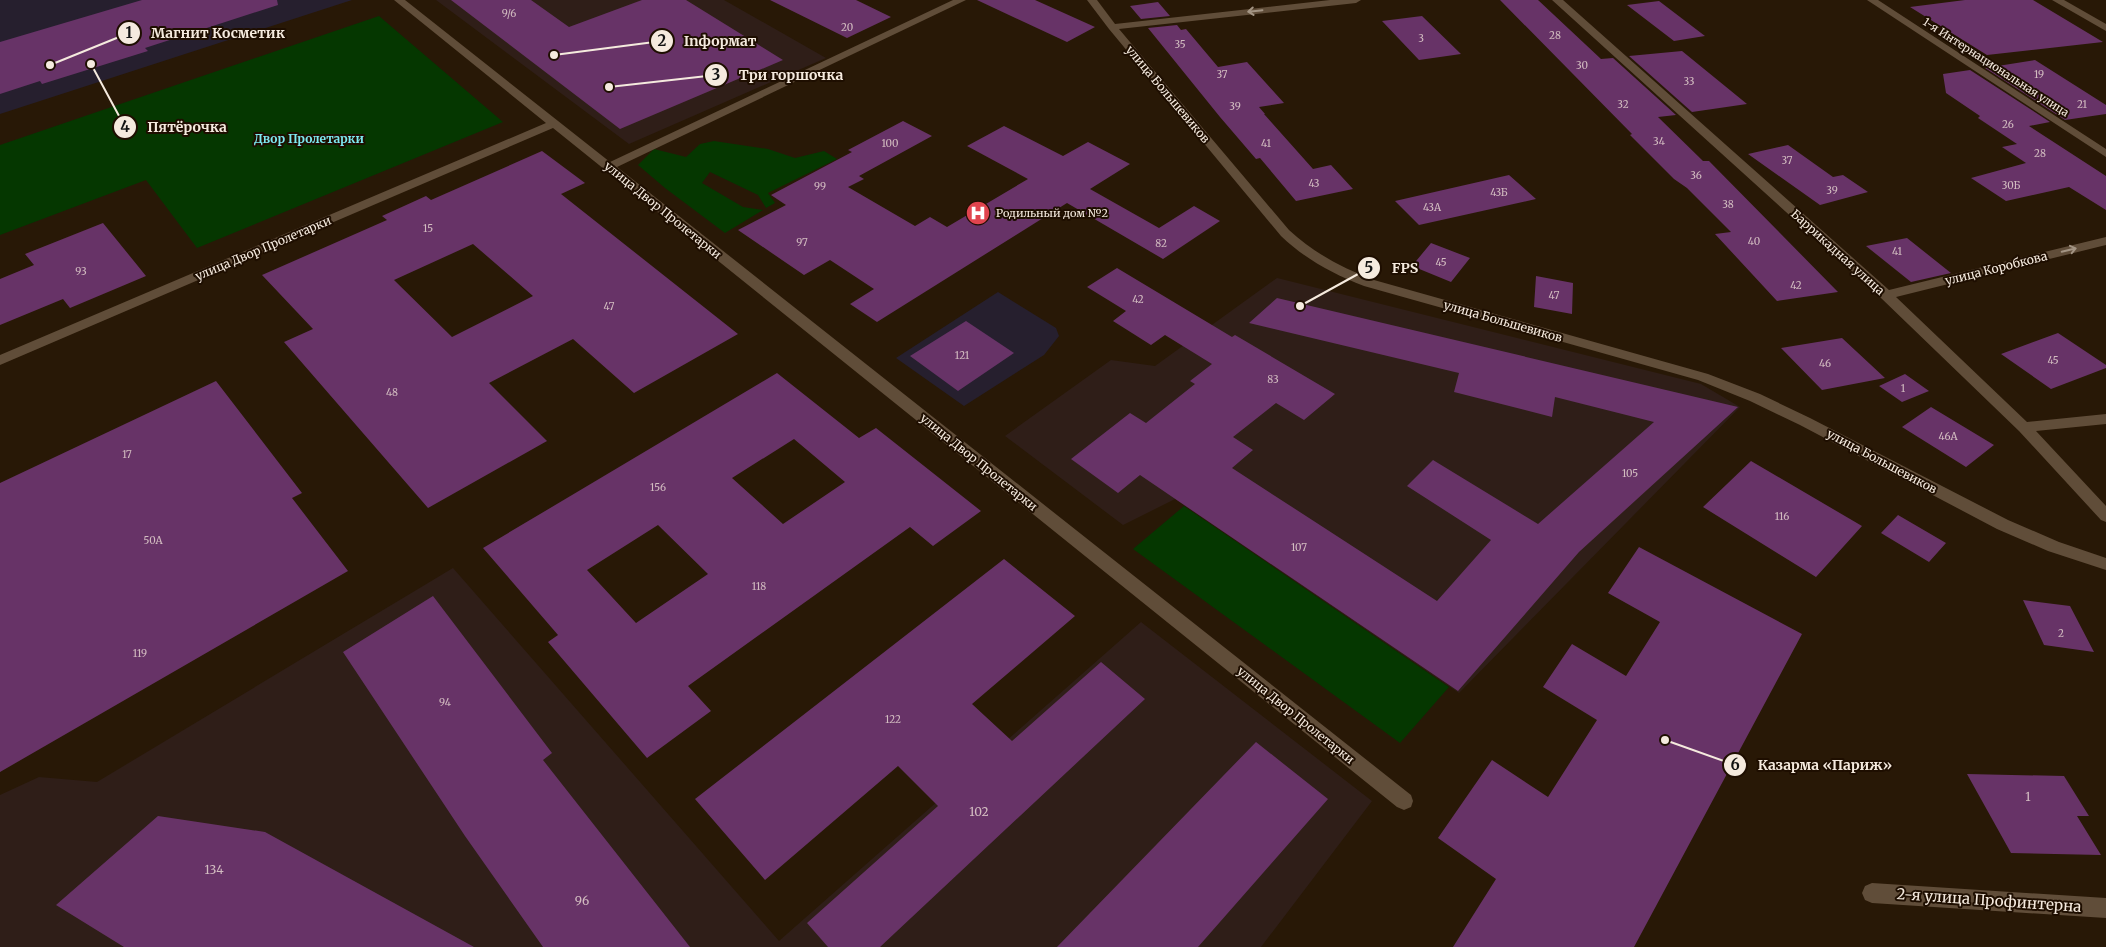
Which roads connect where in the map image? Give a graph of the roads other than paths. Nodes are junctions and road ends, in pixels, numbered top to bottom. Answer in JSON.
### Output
{"nodes":[{"id":1,"x":399,"y":0,"type":"edge"},
{"id":2,"x":961,"y":0,"type":"edge"},
{"id":3,"x":1092,"y":0,"type":"edge"},
{"id":4,"x":1356,"y":0,"type":"edge"},
{"id":5,"x":1557,"y":0,"type":"edge"},
{"id":6,"x":1872,"y":0,"type":"edge"},
{"id":7,"x":2057,"y":0,"type":"edge"},
{"id":8,"x":1112,"y":27,"type":"junction"},
{"id":9,"x":2106,"y":28,"type":"edge"},
{"id":10,"x":554,"y":124,"type":"junction"},
{"id":11,"x":2106,"y":154,"type":"edge"},
{"id":12,"x":608,"y":166,"type":"junction"},
{"id":13,"x":2106,"y":242,"type":"edge"},
{"id":14,"x":1886,"y":295,"type":"junction"},
{"id":15,"x":0,"y":360,"type":"edge"},
{"id":16,"x":2106,"y":419,"type":"edge"},
{"id":17,"x":2024,"y":427,"type":"junction"},
{"id":18,"x":2106,"y":516,"type":"edge"},
{"id":19,"x":2106,"y":564,"type":"edge"},
{"id":20,"x":1404,"y":801,"type":"dead end"},
{"id":21,"x":1872,"y":893,"type":"dead end"},
{"id":22,"x":2106,"y":908,"type":"edge"}],
"edges":[{"from":1,"to":10,"type":"street","name":"улица Двор Пролетарки"},
{"from":2,"to":12,"type":"street"},
{"from":3,"to":8,"type":"street","name":"улица Большевиков"},
{"from":4,"to":8,"type":"street","one_way":true},
{"from":5,"to":14,"type":"street","name":"Баррикадная улица"},
{"from":6,"to":11,"type":"street","name":"1-я Интернациональная улица"},
{"from":7,"to":9,"type":"street"},
{"from":8,"to":19,"type":"street","name":"улица Большевиков"},
{"from":10,"to":12,"type":"street","name":"улица Двор Пролетарки"},
{"from":10,"to":15,"type":"street","name":"улица Двор Пролетарки"},
{"from":12,"to":20,"type":"street","name":"улица Двор Пролетарки"},
{"from":14,"to":13,"type":"street","name":"улица Коробкова","one_way":true},
{"from":14,"to":17,"type":"street","name":"Баррикадная улица"},
{"from":16,"to":17,"type":"street"},
{"from":17,"to":18,"type":"street","name":"Баррикадная улица"},
{"from":21,"to":22,"type":"street","name":"2-я улица Профинтерна"}]}
